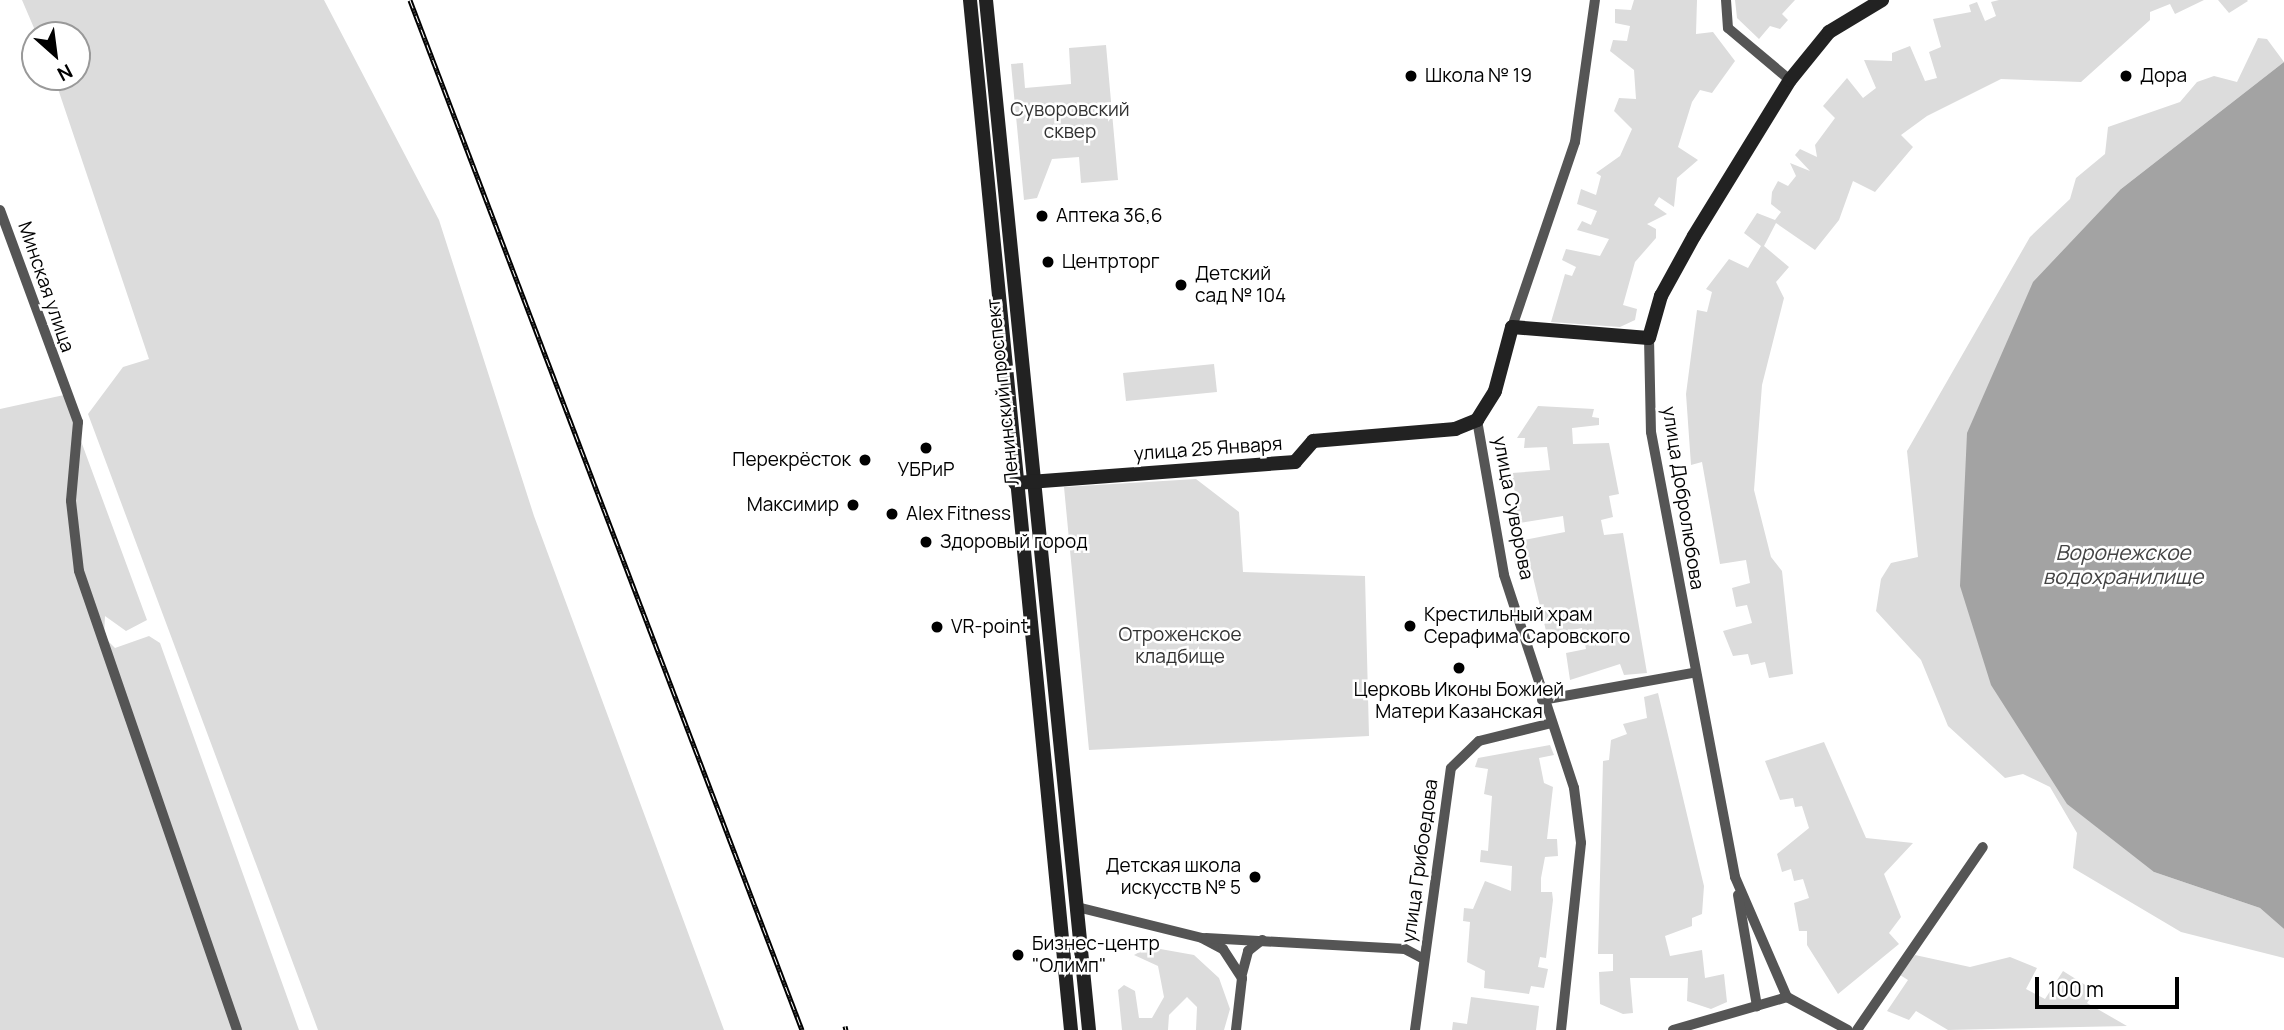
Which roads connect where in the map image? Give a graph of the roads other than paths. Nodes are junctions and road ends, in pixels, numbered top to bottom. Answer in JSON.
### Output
{"nodes":[{"id":1,"x":970,"y":0,"type":"edge"},
{"id":2,"x":985,"y":0,"type":"edge"},
{"id":3,"x":1595,"y":0,"type":"edge"},
{"id":4,"x":1726,"y":0,"type":"edge"},
{"id":5,"x":1882,"y":0,"type":"edge"},
{"id":6,"x":1790,"y":80,"type":"junction"},
{"id":7,"x":0,"y":210,"type":"edge"},
{"id":8,"x":1512,"y":327,"type":"junction"},
{"id":9,"x":1649,"y":338,"type":"junction"},
{"id":10,"x":1477,"y":420,"type":"junction"},
{"id":11,"x":1031,"y":482,"type":"junction"},
{"id":12,"x":1015,"y":483,"type":"junction"},
{"id":13,"x":1692,"y":673,"type":"junction"},
{"id":14,"x":1542,"y":700,"type":"junction"},
{"id":15,"x":1552,"y":723,"type":"junction"},
{"id":16,"x":1983,"y":847,"type":"dead end"},
{"id":17,"x":1056,"y":876,"type":"junction"},
{"id":18,"x":1735,"y":877,"type":"junction"},
{"id":19,"x":1077,"y":907,"type":"junction"},
{"id":20,"x":1202,"y":938,"type":"junction"},
{"id":21,"x":1262,"y":940,"type":"junction"},
{"id":22,"x":1424,"y":959,"type":"junction"},
{"id":23,"x":1242,"y":978,"type":"junction"},
{"id":24,"x":1787,"y":997,"type":"junction"},
{"id":25,"x":1757,"y":1006,"type":"junction"},
{"id":26,"x":237,"y":1030,"type":"edge"},
{"id":27,"x":1071,"y":1030,"type":"edge"},
{"id":28,"x":1088,"y":1030,"type":"edge"},
{"id":29,"x":1236,"y":1030,"type":"edge"},
{"id":30,"x":1415,"y":1030,"type":"edge"},
{"id":31,"x":1561,"y":1030,"type":"edge"},
{"id":32,"x":1673,"y":1030,"type":"edge"},
{"id":33,"x":1848,"y":1030,"type":"edge"},
{"id":34,"x":1857,"y":1030,"type":"edge"}],
"edges":[{"from":1,"to":12,"type":"main road","name":"Ленинский проспект"},
{"from":2,"to":11,"type":"main road","name":"Ленинский проспект"},
{"from":3,"to":8,"type":"street","name":"улица Суворова"},
{"from":4,"to":6,"type":"street"},
{"from":5,"to":6,"type":"main road","name":"улица Добролюбова"},
{"from":6,"to":9,"type":"main road","name":"улица Добролюбова"},
{"from":7,"to":26,"type":"street","name":"Минская улица"},
{"from":8,"to":9,"type":"main road"},
{"from":8,"to":10,"type":"main road","name":"улица Суворова"},
{"from":9,"to":13,"type":"street","name":"улица Добролюбова"},
{"from":10,"to":11,"type":"main road","name":"улица 25 Января"},
{"from":10,"to":14,"type":"street","name":"улица Суворова"},
{"from":11,"to":12,"type":"main road","name":"улица 25 Января"},
{"from":11,"to":19,"type":"main road","name":"Ленинский проспект"},
{"from":12,"to":17,"type":"main road","name":"Ленинский проспект"},
{"from":13,"to":14,"type":"street"},
{"from":13,"to":18,"type":"street","name":"улица Добролюбова"},
{"from":14,"to":15,"type":"street","name":"улица Суворова"},
{"from":15,"to":22,"type":"street","name":"улица Грибоедова"},
{"from":15,"to":31,"type":"street","name":"улица Суворова"},
{"from":16,"to":34,"type":"street"},
{"from":17,"to":19,"type":"main road"},
{"from":17,"to":27,"type":"main road","name":"Ленинский проспект"},
{"from":18,"to":24,"type":"street","name":"улица Добролюбова"},
{"from":18,"to":25,"type":"street"},
{"from":19,"to":20,"type":"street"},
{"from":19,"to":28,"type":"main road","name":"Ленинский проспект"},
{"from":20,"to":21,"type":"street"},
{"from":20,"to":23,"type":"street"},
{"from":21,"to":22,"type":"street"},
{"from":21,"to":23,"type":"street"},
{"from":22,"to":30,"type":"street","name":"улица Грибоедова"},
{"from":23,"to":29,"type":"street"},
{"from":24,"to":25,"type":"street"},
{"from":24,"to":33,"type":"street"},
{"from":25,"to":32,"type":"street"}]}
